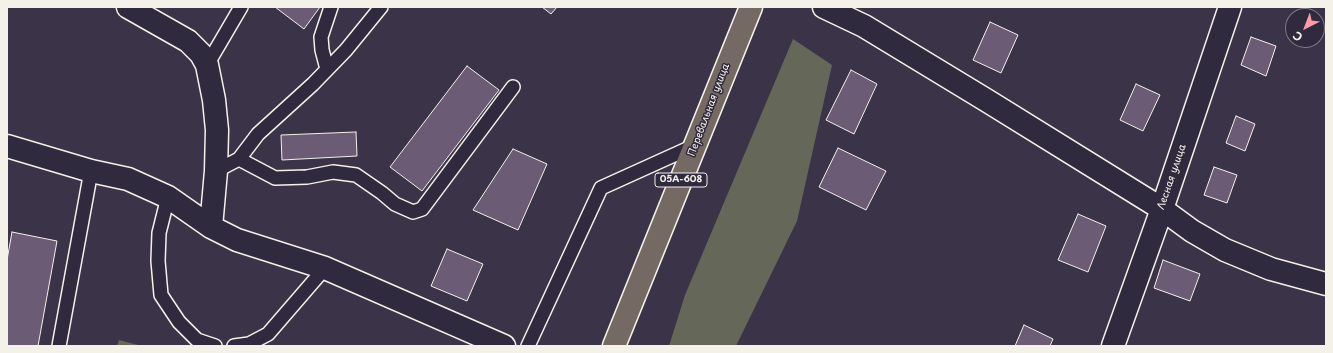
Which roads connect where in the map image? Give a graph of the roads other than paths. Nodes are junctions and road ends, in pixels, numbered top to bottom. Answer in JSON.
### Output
{"nodes":[{"id":1,"x":128,"y":7,"type":"edge"},
{"id":2,"x":241,"y":7,"type":"edge"},
{"id":3,"x":331,"y":7,"type":"edge"},
{"id":4,"x":381,"y":7,"type":"edge"},
{"id":5,"x":751,"y":7,"type":"edge"},
{"id":6,"x":824,"y":7,"type":"edge"},
{"id":7,"x":1230,"y":7,"type":"edge"},
{"id":8,"x":864,"y":17,"type":"edge"},
{"id":9,"x":207,"y":65,"type":"junction"},
{"id":10,"x":327,"y":69,"type":"junction"},
{"id":11,"x":513,"y":87,"type":"dead end"},
{"id":12,"x":696,"y":145,"type":"junction"},
{"id":13,"x":7,"y":146,"type":"edge"},
{"id":14,"x":239,"y":159,"type":"junction"},
{"id":15,"x":91,"y":171,"type":"junction"},
{"id":16,"x":216,"y":171,"type":"junction"},
{"id":17,"x":168,"y":197,"type":"junction"},
{"id":18,"x":1162,"y":209,"type":"junction"},
{"id":19,"x":211,"y":227,"type":"junction"},
{"id":20,"x":325,"y":268,"type":"junction"},
{"id":21,"x":1326,"y":284,"type":"edge"},
{"id":22,"x":59,"y":346,"type":"edge"},
{"id":23,"x":215,"y":346,"type":"edge"},
{"id":24,"x":234,"y":346,"type":"edge"},
{"id":25,"x":504,"y":346,"type":"edge"},
{"id":26,"x":528,"y":346,"type":"edge"},
{"id":27,"x":614,"y":346,"type":"edge"},
{"id":28,"x":1112,"y":346,"type":"edge"}],
"edges":[{"from":1,"to":9,"type":"street"},
{"from":2,"to":9,"type":"lane"},
{"from":3,"to":10,"type":"lane"},
{"from":4,"to":10,"type":"lane"},
{"from":5,"to":12,"type":"highway","name":"Перевальная улица","number":"05А-608"},
{"from":6,"to":8,"type":"street"},
{"from":7,"to":18,"type":"street","name":"Лесная улица"},
{"from":8,"to":18,"type":"street"},
{"from":9,"to":16,"type":"street"},
{"from":10,"to":14,"type":"lane"},
{"from":11,"to":14,"type":"lane"},
{"from":12,"to":26,"type":"lane"},
{"from":12,"to":27,"type":"highway","name":"Перевальная улица","number":"05А-608"},
{"from":13,"to":15,"type":"street"},
{"from":14,"to":16,"type":"lane"},
{"from":15,"to":17,"type":"street"},
{"from":15,"to":22,"type":"lane"},
{"from":16,"to":19,"type":"street"},
{"from":17,"to":19,"type":"street"},
{"from":17,"to":23,"type":"lane"},
{"from":18,"to":21,"type":"street"},
{"from":18,"to":28,"type":"street","name":"Лесная улица"},
{"from":19,"to":20,"type":"street"},
{"from":20,"to":24,"type":"lane"},
{"from":20,"to":25,"type":"street"}]}
